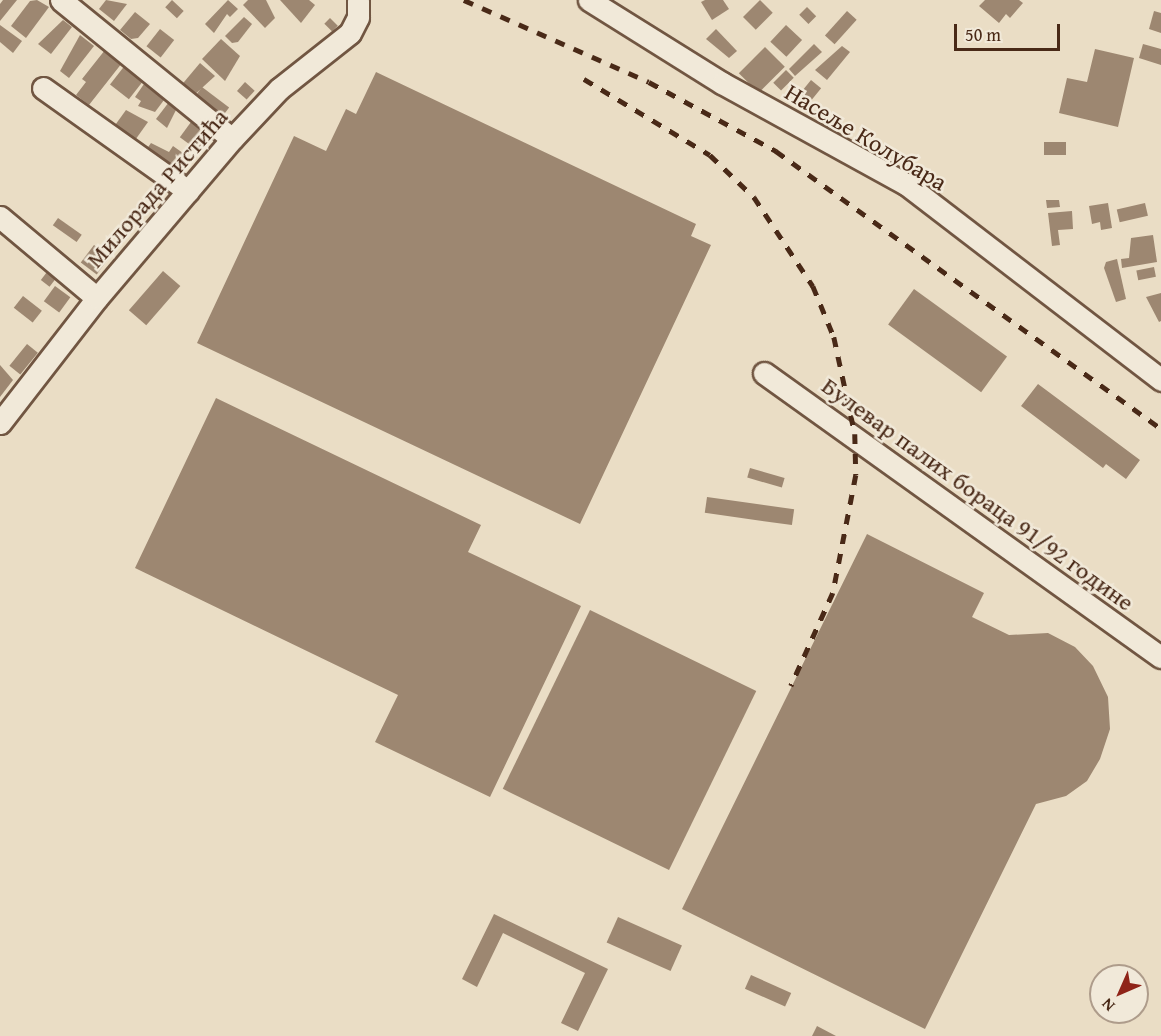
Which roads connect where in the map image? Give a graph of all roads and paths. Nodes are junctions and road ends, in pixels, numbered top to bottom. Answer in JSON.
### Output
{"nodes":[{"id":1,"x":62,"y":0,"type":"edge"},
{"id":2,"x":358,"y":0,"type":"edge"},
{"id":3,"x":588,"y":0,"type":"edge"},
{"id":4,"x":44,"y":88,"type":"dead end"},
{"id":5,"x":232,"y":139,"type":"junction"},
{"id":6,"x":188,"y":191,"type":"junction"},
{"id":7,"x":0,"y":217,"type":"edge"},
{"id":8,"x":97,"y":298,"type":"junction"},
{"id":9,"x":764,"y":372,"type":"dead end"},
{"id":10,"x":1161,"y":380,"type":"edge"},
{"id":11,"x":2,"y":416,"type":"edge"},
{"id":12,"x":1161,"y":657,"type":"edge"}],
"edges":[{"from":1,"to":5,"type":"street"},
{"from":2,"to":5,"type":"street","name":"Милорада Ристића"},
{"from":3,"to":10,"type":"street","name":"Насеље Колубара"},
{"from":4,"to":6,"type":"street"},
{"from":5,"to":6,"type":"street","name":"Милорада Ристића"},
{"from":6,"to":8,"type":"street","name":"Милорада Ристића"},
{"from":7,"to":8,"type":"street"},
{"from":8,"to":11,"type":"street","name":"Милорада Ристића"},
{"from":9,"to":12,"type":"street","name":"Булевар палих бораца 91/92 године"}]}
